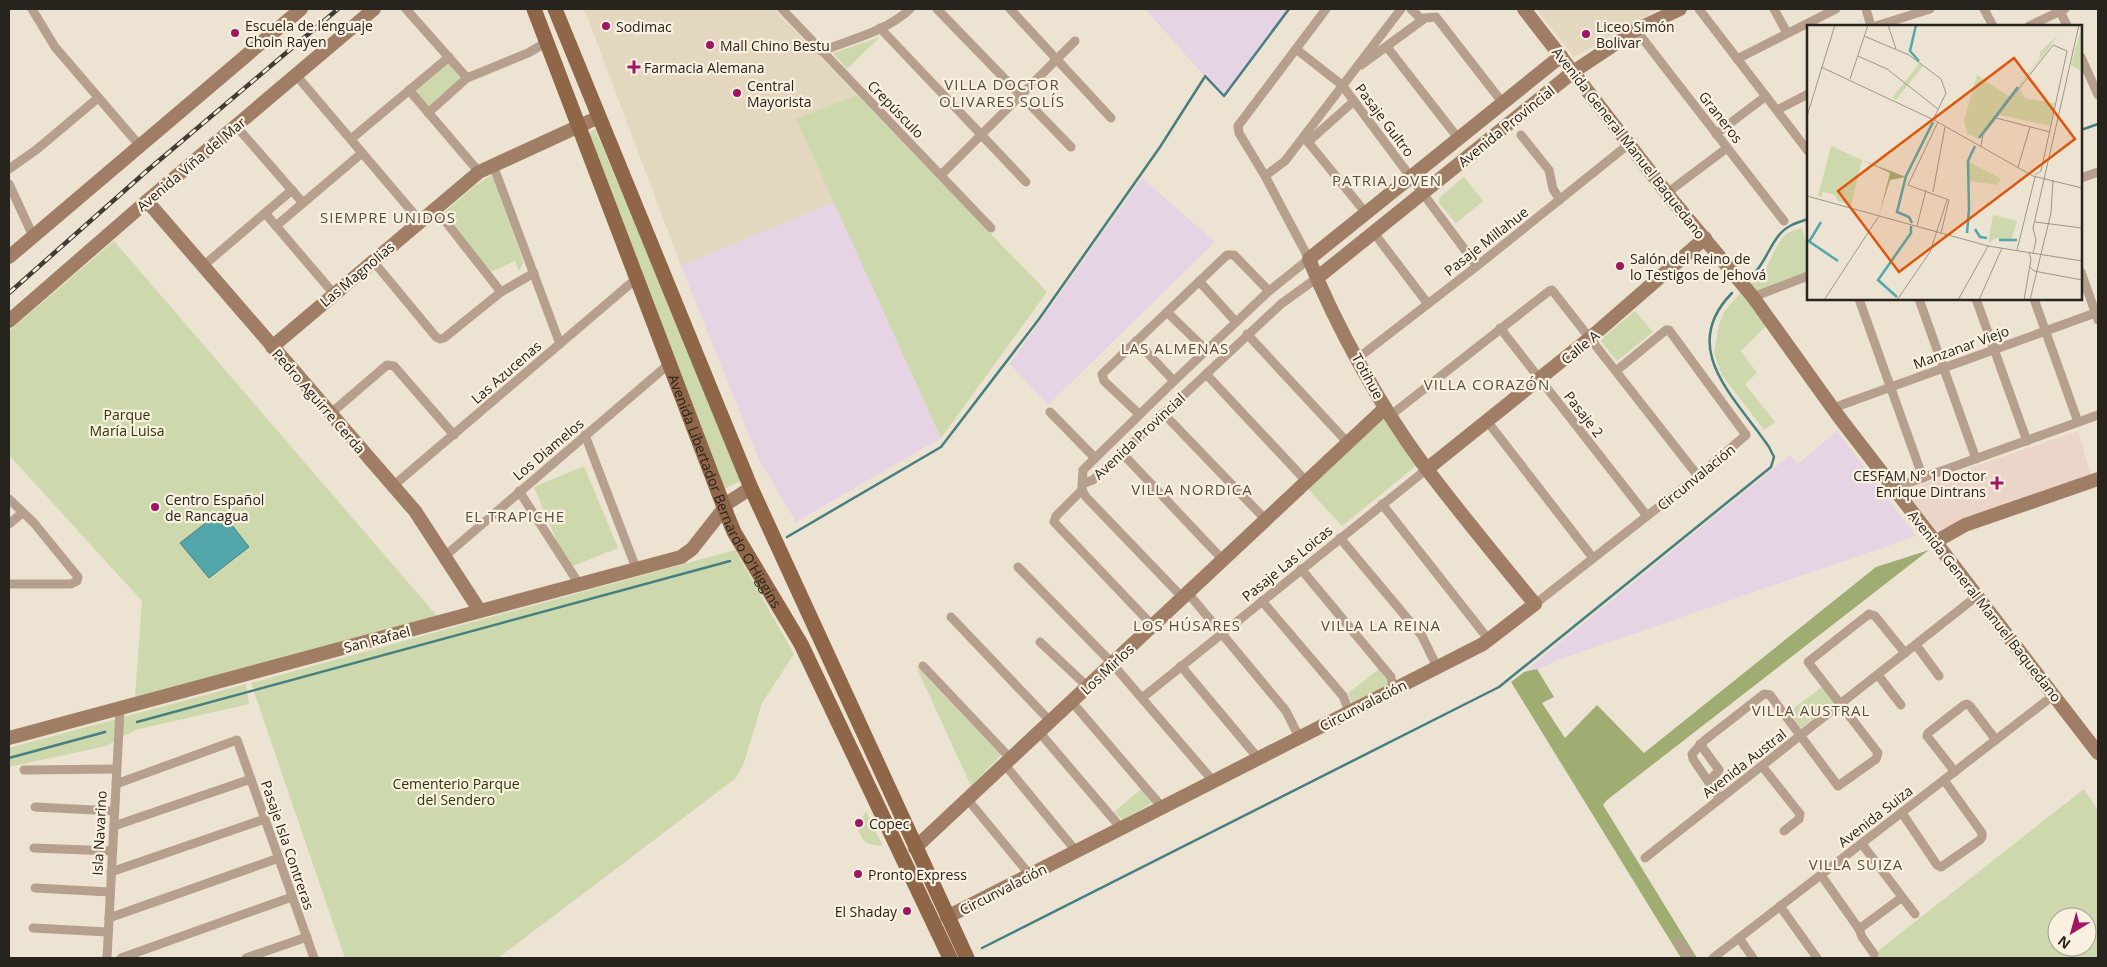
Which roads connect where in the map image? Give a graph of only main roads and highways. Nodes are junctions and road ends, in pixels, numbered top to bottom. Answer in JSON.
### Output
{"nodes":[{"id":1,"x":534,"y":9,"type":"edge"},
{"id":2,"x":555,"y":9,"type":"edge"},
{"id":3,"x":950,"y":958,"type":"edge"},
{"id":4,"x":966,"y":958,"type":"edge"}],
"edges":[{"from":1,"to":3,"type":"main road","name":"Avenida Libertador Bernardo O'Higgins"},
{"from":2,"to":4,"type":"main road","name":"Avenida Libertador Bernardo O'Higgins"}]}
